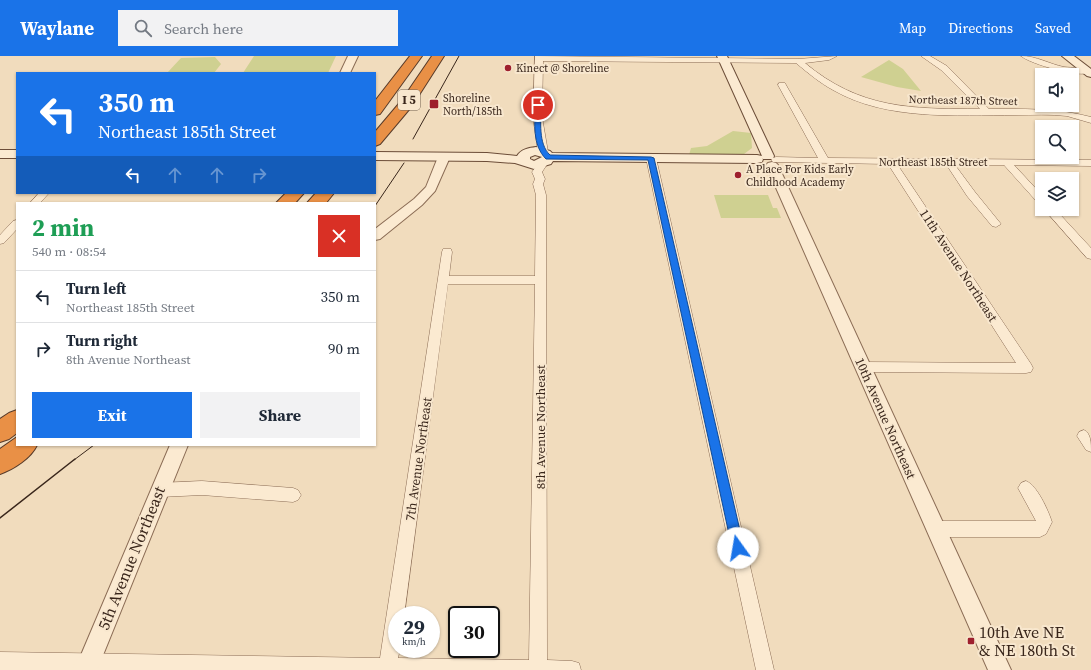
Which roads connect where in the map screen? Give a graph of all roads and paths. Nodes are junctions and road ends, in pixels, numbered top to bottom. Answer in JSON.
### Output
{"nodes":[{"id":1,"x":353,"y":56,"type":"edge"},
{"id":2,"x":416,"y":56,"type":"edge"},
{"id":3,"x":438,"y":56,"type":"edge"},
{"id":4,"x":833,"y":56,"type":"edge"},
{"id":5,"x":925,"y":56,"type":"edge"},
{"id":6,"x":1025,"y":56,"type":"edge"},
{"id":7,"x":1067,"y":56,"type":"edge"},
{"id":8,"x":539,"y":57,"type":"edge"},
{"id":9,"x":723,"y":58,"type":"edge"},
{"id":10,"x":798,"y":62,"type":"junction"},
{"id":11,"x":345,"y":72,"type":"edge"},
{"id":12,"x":1089,"y":73,"type":"edge"},
{"id":13,"x":782,"y":85,"type":"dead end"},
{"id":14,"x":376,"y":110,"type":"edge"},
{"id":15,"x":986,"y":112,"type":"junction"},
{"id":16,"x":1091,"y":120,"type":"edge"},
{"id":17,"x":539,"y":139,"type":"junction"},
{"id":18,"x":376,"y":140,"type":"edge"},
{"id":19,"x":0,"y":154,"type":"edge"},
{"id":20,"x":16,"y":154,"type":"edge"},
{"id":21,"x":376,"y":156,"type":"edge"},
{"id":22,"x":444,"y":157,"type":"junction"},
{"id":23,"x":526,"y":157,"type":"junction"},
{"id":24,"x":545,"y":158,"type":"junction"},
{"id":25,"x":651,"y":158,"type":"junction"},
{"id":26,"x":768,"y":160,"type":"junction"},
{"id":27,"x":825,"y":161,"type":"junction"},
{"id":28,"x":891,"y":162,"type":"junction"},
{"id":29,"x":949,"y":162,"type":"junction"},
{"id":30,"x":1006,"y":162,"type":"junction"},
{"id":31,"x":1091,"y":163,"type":"edge"},
{"id":32,"x":538,"y":184,"type":"junction"},
{"id":33,"x":43,"y":194,"type":"edge"},
{"id":34,"x":295,"y":194,"type":"edge"},
{"id":35,"x":325,"y":194,"type":"edge"},
{"id":36,"x":1035,"y":194,"type":"edge"},
{"id":37,"x":36,"y":202,"type":"edge"},
{"id":38,"x":287,"y":202,"type":"edge"},
{"id":39,"x":317,"y":202,"type":"edge"},
{"id":40,"x":1056,"y":216,"type":"edge"},
{"id":41,"x":16,"y":224,"type":"edge"},
{"id":42,"x":996,"y":224,"type":"dead end"},
{"id":43,"x":376,"y":235,"type":"edge"},
{"id":44,"x":0,"y":242,"type":"edge"},
{"id":45,"x":447,"y":252,"type":"dead end"},
{"id":46,"x":1090,"y":252,"type":"edge"},
{"id":47,"x":443,"y":280,"type":"junction"},
{"id":48,"x":541,"y":280,"type":"junction"},
{"id":49,"x":863,"y":367,"type":"junction"},
{"id":50,"x":16,"y":421,"type":"edge"},
{"id":51,"x":0,"y":432,"type":"edge"},
{"id":52,"x":24,"y":446,"type":"edge"},
{"id":53,"x":179,"y":446,"type":"edge"},
{"id":54,"x":0,"y":463,"type":"edge"},
{"id":55,"x":1026,"y":488,"type":"dead end"},
{"id":56,"x":160,"y":490,"type":"junction"},
{"id":57,"x":293,"y":495,"type":"dead end"},
{"id":58,"x":936,"y":529,"type":"junction"},
{"id":59,"x":0,"y":661,"type":"edge"},
{"id":60,"x":86,"y":666,"type":"edge"},
{"id":61,"x":388,"y":667,"type":"junction"},
{"id":62,"x":538,"y":670,"type":"edge"},
{"id":63,"x":572,"y":670,"type":"edge"},
{"id":64,"x":765,"y":670,"type":"edge"},
{"id":65,"x":1000,"y":670,"type":"edge"}],
"edges":[{"from":1,"to":11,"type":"street"},
{"from":2,"to":14,"type":"highway","number":"I 5"},
{"from":3,"to":18,"type":"highway","number":"I 5"},
{"from":4,"to":10,"type":"street"},
{"from":5,"to":15,"type":"street"},
{"from":6,"to":12,"type":"street"},
{"from":7,"to":12,"type":"main road"},
{"from":8,"to":9,"type":"street"},
{"from":8,"to":17,"type":"street","name":"8th Avenue Northeast"},
{"from":9,"to":10,"type":"street"},
{"from":9,"to":26,"type":"main road","name":"10th Avenue Northeast"},
{"from":10,"to":15,"type":"street","name":"Northeast 187th Street"},
{"from":13,"to":27,"type":"street"},
{"from":15,"to":16,"type":"street","name":"Northeast 187th Street"},
{"from":17,"to":23,"type":"street"},
{"from":17,"to":24,"type":"street","name":"8th Avenue Northeast"},
{"from":19,"to":20,"type":"main road"},
{"from":21,"to":22,"type":"main road"},
{"from":22,"to":23,"type":"main road"},
{"from":22,"to":43,"type":"street"},
{"from":23,"to":24,"type":"main road","name":"Northeast 185th Street"},
{"from":23,"to":32,"type":"street","name":"8th Avenue Northeast"},
{"from":24,"to":25,"type":"main road","name":"Northeast 185th Street"},
{"from":24,"to":32,"type":"street","name":"8th Avenue Northeast"},
{"from":25,"to":26,"type":"main road","name":"Northeast 185th Street"},
{"from":25,"to":64,"type":"street"},
{"from":26,"to":27,"type":"street","name":"Northeast 185th Street"},
{"from":26,"to":49,"type":"street","name":"10th Avenue Northeast"},
{"from":27,"to":28,"type":"street","name":"Northeast 185th Street"},
{"from":28,"to":29,"type":"street","name":"Northeast 185th Street"},
{"from":28,"to":49,"type":"street","name":"11th Avenue Northeast"},
{"from":29,"to":30,"type":"street","name":"Northeast 185th Street"},
{"from":29,"to":42,"type":"street"},
{"from":30,"to":31,"type":"street","name":"Northeast 185th Street"},
{"from":30,"to":36,"type":"street"},
{"from":32,"to":48,"type":"street","name":"8th Avenue Northeast"},
{"from":33,"to":37,"type":"street"},
{"from":34,"to":38,"type":"highway"},
{"from":35,"to":39,"type":"highway"},
{"from":40,"to":46,"type":"street"},
{"from":41,"to":44,"type":"street"},
{"from":45,"to":47,"type":"street","name":"7th Avenue Northeast"},
{"from":47,"to":48,"type":"street"},
{"from":47,"to":61,"type":"street","name":"7th Avenue Northeast"},
{"from":48,"to":62,"type":"street","name":"8th Avenue Northeast"},
{"from":49,"to":58,"type":"street","name":"10th Avenue Northeast"},
{"from":50,"to":51,"type":"highway"},
{"from":52,"to":54,"type":"highway"},
{"from":53,"to":56,"type":"street","name":"5th Avenue Northeast"},
{"from":55,"to":58,"type":"street"},
{"from":56,"to":57,"type":"street"},
{"from":56,"to":60,"type":"street","name":"5th Avenue Northeast"},
{"from":58,"to":65,"type":"street","name":"10th Avenue Northeast"},
{"from":59,"to":60,"type":"street"},
{"from":60,"to":61,"type":"street"},
{"from":61,"to":62,"type":"street"},
{"from":62,"to":63,"type":"street"}]}
